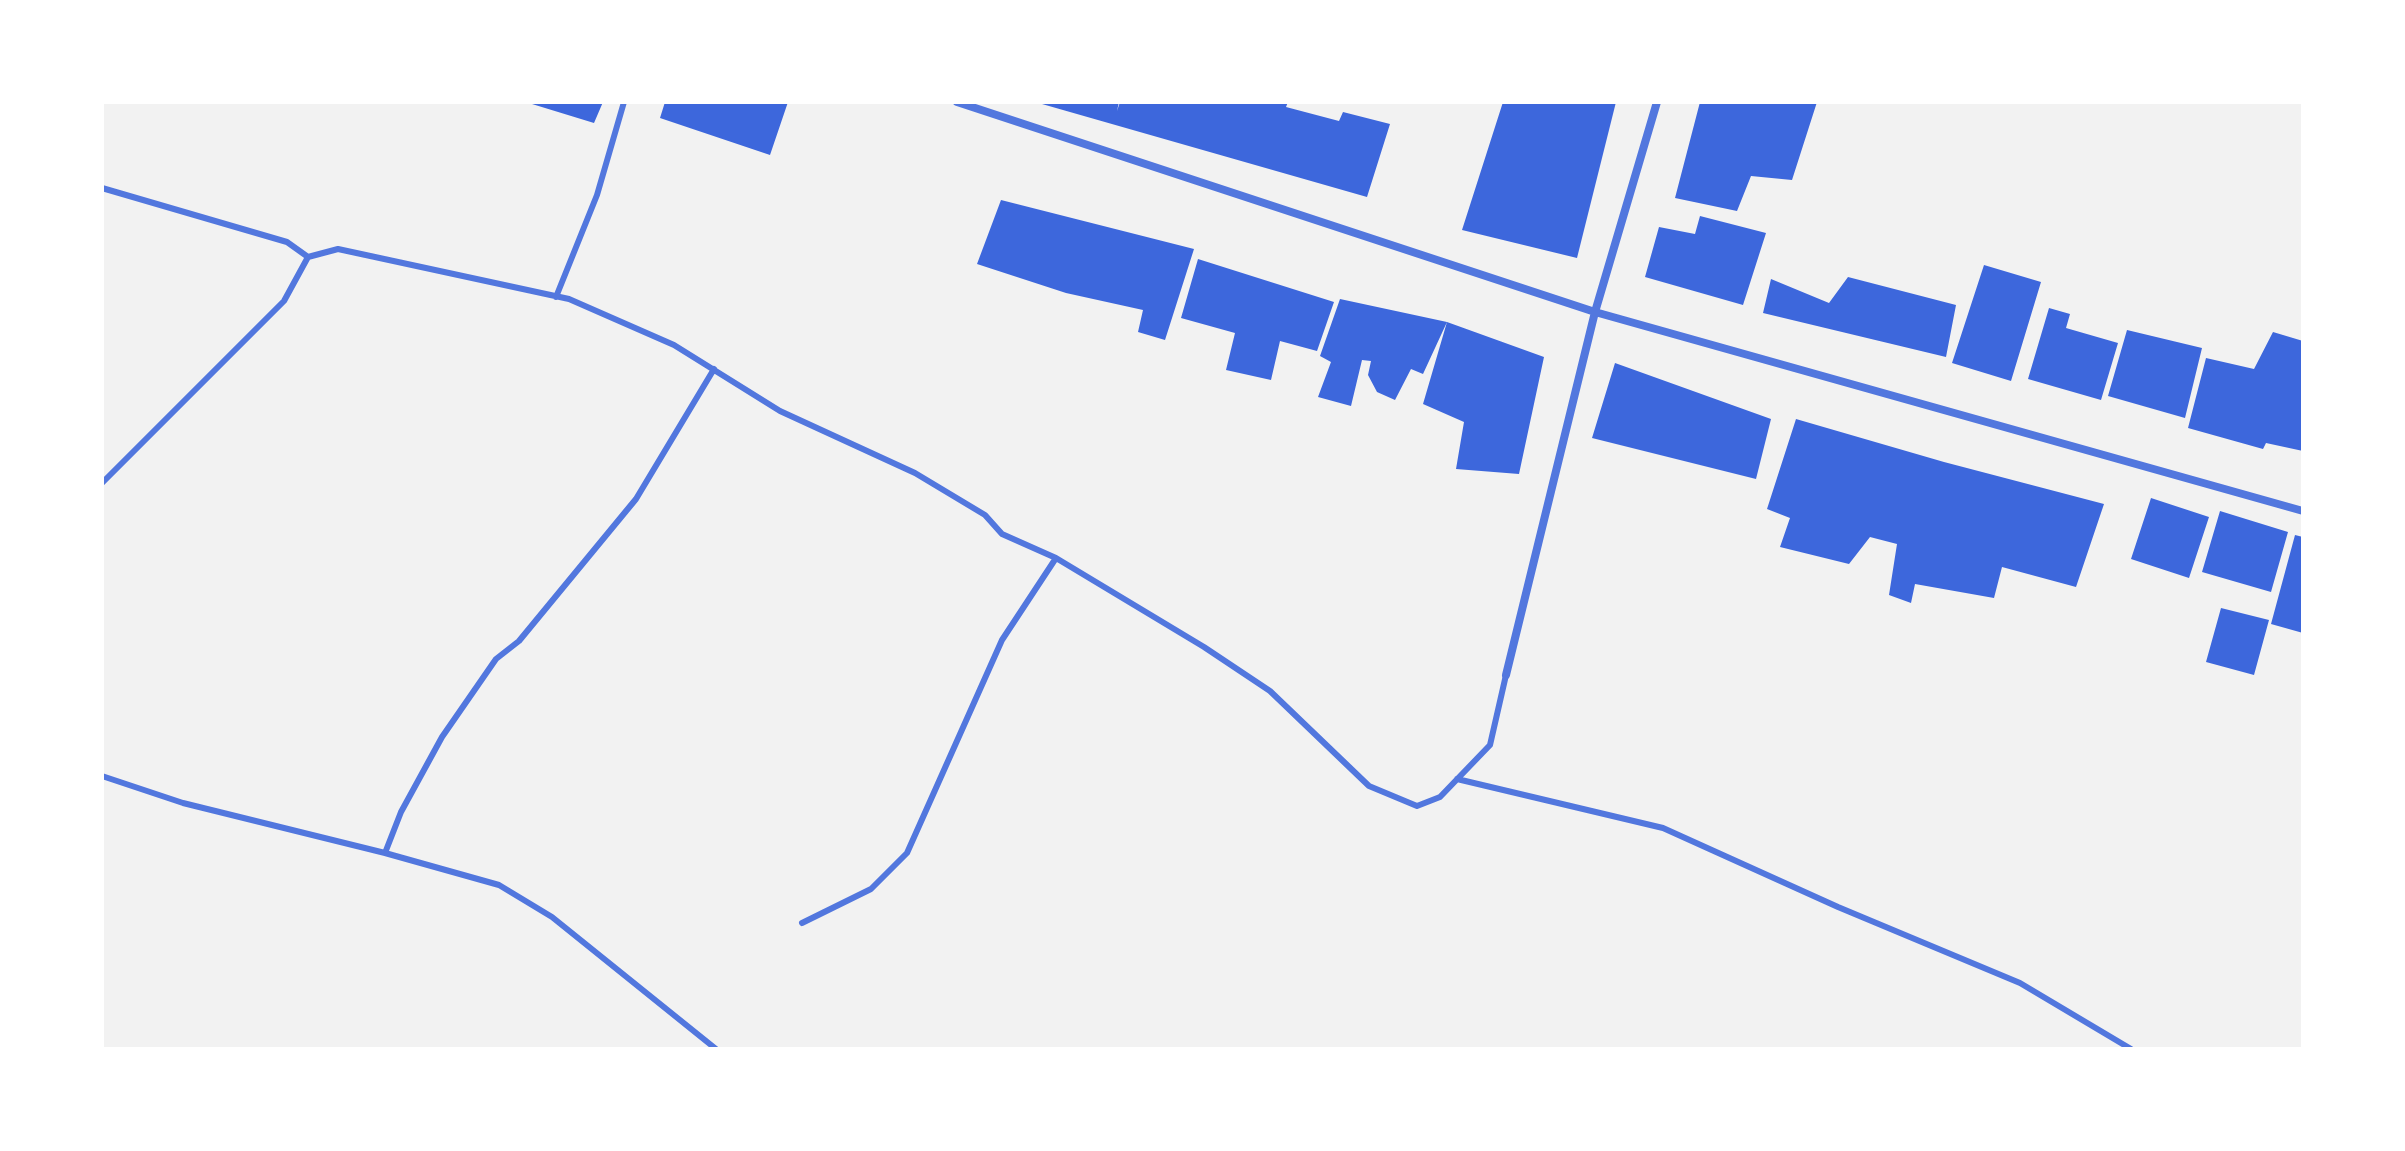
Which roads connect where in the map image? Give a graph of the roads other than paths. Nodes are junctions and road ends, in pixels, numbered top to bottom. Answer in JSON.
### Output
{"nodes":[{"id":1,"x":624,"y":102,"type":"edge"},
{"id":2,"x":957,"y":102,"type":"edge"},
{"id":3,"x":1657,"y":102,"type":"edge"},
{"id":4,"x":102,"y":188,"type":"edge"},
{"id":5,"x":308,"y":257,"type":"junction"},
{"id":6,"x":556,"y":297,"type":"junction"},
{"id":7,"x":1595,"y":312,"type":"junction"},
{"id":8,"x":714,"y":369,"type":"junction"},
{"id":9,"x":102,"y":483,"type":"edge"},
{"id":10,"x":2303,"y":511,"type":"edge"},
{"id":11,"x":1056,"y":558,"type":"junction"},
{"id":12,"x":1506,"y":675,"type":"joint"},
{"id":13,"x":102,"y":776,"type":"edge"},
{"id":14,"x":1457,"y":779,"type":"junction"},
{"id":15,"x":385,"y":853,"type":"junction"},
{"id":16,"x":802,"y":923,"type":"dead end"},
{"id":17,"x":716,"y":1049,"type":"edge"},
{"id":18,"x":2131,"y":1049,"type":"edge"}],
"edges":[{"from":1,"to":6,"type":"lane"},
{"from":2,"to":7,"type":"street"},
{"from":3,"to":7,"type":"street"},
{"from":4,"to":5,"type":"lane"},
{"from":5,"to":6,"type":"lane"},
{"from":5,"to":9,"type":"lane"},
{"from":6,"to":8,"type":"lane"},
{"from":7,"to":10,"type":"street"},
{"from":7,"to":12,"type":"street"},
{"from":8,"to":11,"type":"lane"},
{"from":8,"to":15,"type":"lane"},
{"from":11,"to":14,"type":"lane"},
{"from":11,"to":16,"type":"lane"},
{"from":12,"to":14,"type":"lane"},
{"from":13,"to":15,"type":"lane"},
{"from":14,"to":18,"type":"lane"},
{"from":15,"to":17,"type":"lane"}]}
